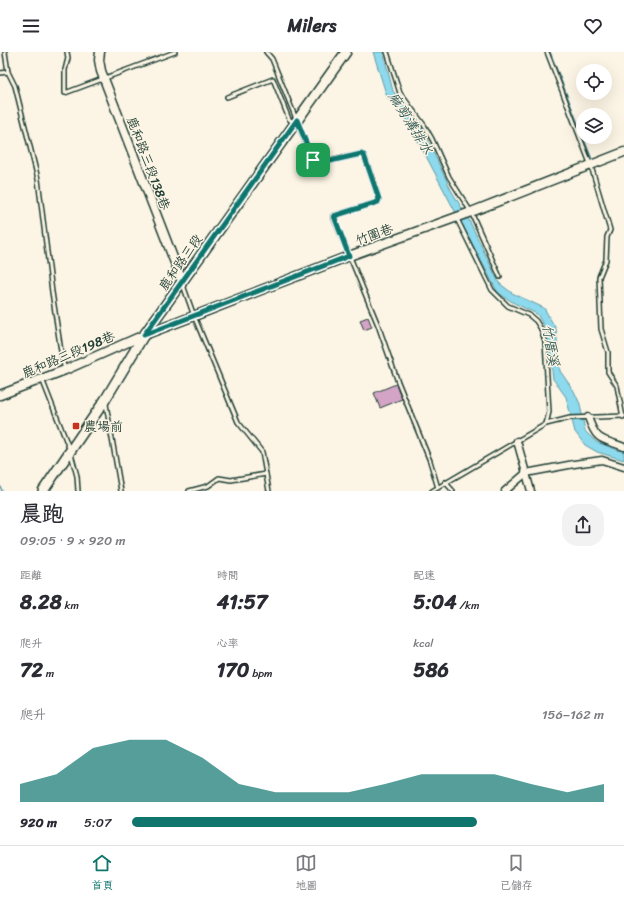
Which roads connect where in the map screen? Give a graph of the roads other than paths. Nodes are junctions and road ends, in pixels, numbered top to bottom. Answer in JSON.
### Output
{"nodes":[{"id":1,"x":5,"y":52,"type":"edge"},
{"id":2,"x":67,"y":52,"type":"edge"},
{"id":3,"x":100,"y":52,"type":"edge"},
{"id":4,"x":174,"y":52,"type":"edge"},
{"id":5,"x":266,"y":52,"type":"edge"},
{"id":6,"x":346,"y":52,"type":"edge"},
{"id":7,"x":387,"y":52,"type":"edge"},
{"id":8,"x":547,"y":52,"type":"edge"},
{"id":9,"x":8,"y":72,"type":"junction"},
{"id":10,"x":0,"y":73,"type":"edge"},
{"id":11,"x":104,"y":79,"type":"junction"},
{"id":12,"x":227,"y":98,"type":"dead end"},
{"id":13,"x":296,"y":121,"type":"junction"},
{"id":14,"x":624,"y":152,"type":"edge"},
{"id":15,"x":591,"y":166,"type":"junction"},
{"id":16,"x":470,"y":212,"type":"junction"},
{"id":17,"x":456,"y":217,"type":"junction"},
{"id":18,"x":349,"y":256,"type":"junction"},
{"id":19,"x":500,"y":277,"type":"dead end"},
{"id":20,"x":182,"y":281,"type":"junction"},
{"id":21,"x":194,"y":316,"type":"junction"},
{"id":22,"x":144,"y":335,"type":"junction"},
{"id":23,"x":65,"y":370,"type":"junction"},
{"id":24,"x":42,"y":379,"type":"junction"},
{"id":25,"x":0,"y":393,"type":"edge"},
{"id":26,"x":105,"y":400,"type":"junction"},
{"id":27,"x":624,"y":416,"type":"edge"},
{"id":28,"x":588,"y":417,"type":"junction"},
{"id":29,"x":546,"y":424,"type":"junction"},
{"id":30,"x":517,"y":441,"type":"junction"},
{"id":31,"x":624,"y":447,"type":"edge"},
{"id":32,"x":70,"y":451,"type":"junction"},
{"id":33,"x":624,"y":467,"type":"edge"},
{"id":34,"x":526,"y":473,"type":"junction"},
{"id":35,"x":266,"y":474,"type":"junction"},
{"id":36,"x":446,"y":482,"type":"junction"},
{"id":37,"x":438,"y":488,"type":"junction"},
{"id":38,"x":42,"y":491,"type":"edge"},
{"id":39,"x":78,"y":491,"type":"edge"},
{"id":40,"x":121,"y":491,"type":"edge"},
{"id":41,"x":188,"y":491,"type":"edge"},
{"id":42,"x":268,"y":491,"type":"edge"},
{"id":43,"x":432,"y":491,"type":"edge"},
{"id":44,"x":453,"y":491,"type":"edge"},
{"id":45,"x":505,"y":491,"type":"edge"},
{"id":46,"x":531,"y":491,"type":"edge"}],
"edges":[{"from":1,"to":9,"type":"lane"},
{"from":2,"to":11,"type":"lane"},
{"from":3,"to":11,"type":"street","name":"鹿和路三段138巷"},
{"from":4,"to":11,"type":"lane"},
{"from":5,"to":13,"type":"lane"},
{"from":6,"to":13,"type":"main road","name":"鹿和路三段"},
{"from":7,"to":16,"type":"lane"},
{"from":8,"to":15,"type":"lane"},
{"from":9,"to":10,"type":"lane"},
{"from":9,"to":23,"type":"lane"},
{"from":11,"to":20,"type":"street","name":"鹿和路三段138巷"},
{"from":12,"to":13,"type":"lane"},
{"from":13,"to":18,"type":"lane"},
{"from":13,"to":20,"type":"main road","name":"鹿和路三段"},
{"from":14,"to":15,"type":"street","name":"竹圍巷"},
{"from":15,"to":16,"type":"street","name":"竹圍巷"},
{"from":15,"to":27,"type":"lane"},
{"from":16,"to":17,"type":"street","name":"竹圍巷"},
{"from":16,"to":19,"type":"lane"},
{"from":17,"to":18,"type":"street","name":"竹圍巷"},
{"from":17,"to":29,"type":"lane"},
{"from":18,"to":21,"type":"street","name":"竹圍巷"},
{"from":18,"to":37,"type":"lane"},
{"from":20,"to":21,"type":"lane"},
{"from":20,"to":22,"type":"main road","name":"鹿和路三段"},
{"from":21,"to":22,"type":"street","name":"竹圍巷"},
{"from":21,"to":35,"type":"lane"},
{"from":22,"to":23,"type":"street","name":"鹿和路三段198巷"},
{"from":22,"to":26,"type":"main road","name":"鹿和路三段"},
{"from":23,"to":24,"type":"street","name":"鹿和路三段198巷"},
{"from":24,"to":25,"type":"street","name":"鹿和路三段198巷"},
{"from":24,"to":32,"type":"lane"},
{"from":26,"to":32,"type":"main road","name":"鹿和路三段"},
{"from":26,"to":40,"type":"lane"},
{"from":27,"to":28,"type":"lane"},
{"from":28,"to":29,"type":"lane"},
{"from":28,"to":31,"type":"street"},
{"from":29,"to":30,"type":"lane"},
{"from":30,"to":34,"type":"street"},
{"from":30,"to":36,"type":"lane"},
{"from":32,"to":38,"type":"main road","name":"鹿和路三段"},
{"from":32,"to":39,"type":"lane"},
{"from":33,"to":34,"type":"street"},
{"from":34,"to":45,"type":"street"},
{"from":34,"to":46,"type":"street"},
{"from":35,"to":41,"type":"lane"},
{"from":35,"to":42,"type":"lane"},
{"from":36,"to":37,"type":"lane"},
{"from":36,"to":44,"type":"lane"},
{"from":37,"to":43,"type":"lane"}]}
